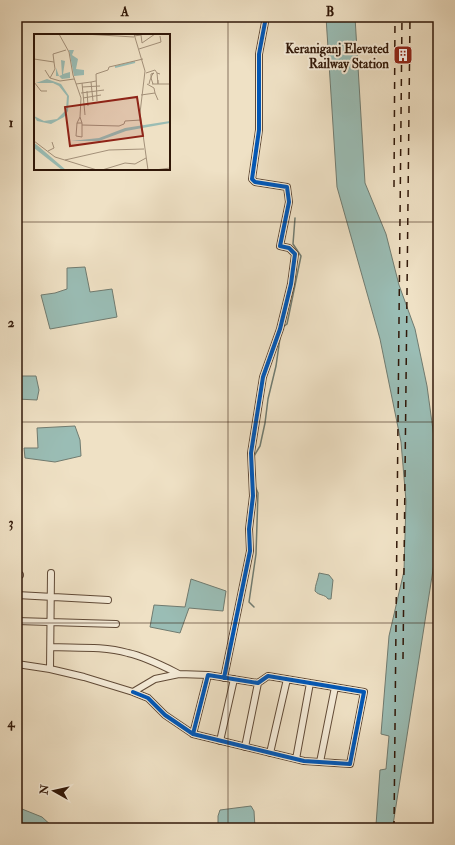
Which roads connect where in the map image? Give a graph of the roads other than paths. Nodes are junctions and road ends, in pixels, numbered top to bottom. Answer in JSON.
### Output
{"nodes":[{"id":1,"x":266,"y":17,"type":"edge"},
{"id":2,"x":51,"y":573,"type":"dead end"},
{"id":3,"x":17,"y":595,"type":"edge"},
{"id":4,"x":51,"y":596,"type":"junction"},
{"id":5,"x":108,"y":600,"type":"dead end"},
{"id":6,"x":17,"y":622,"type":"edge"},
{"id":7,"x":51,"y":623,"type":"junction"},
{"id":8,"x":116,"y":624,"type":"dead end"},
{"id":9,"x":51,"y":647,"type":"junction"},
{"id":10,"x":17,"y":664,"type":"edge"},
{"id":11,"x":50,"y":669,"type":"junction"},
{"id":12,"x":179,"y":674,"type":"junction"},
{"id":13,"x":208,"y":675,"type":"junction"},
{"id":14,"x":224,"y":678,"type":"junction"},
{"id":15,"x":234,"y":679,"type":"junction"},
{"id":16,"x":287,"y":679,"type":"junction"},
{"id":17,"x":258,"y":683,"type":"junction"},
{"id":18,"x":310,"y":683,"type":"junction"},
{"id":19,"x":335,"y":687,"type":"junction"},
{"id":20,"x":133,"y":692,"type":"junction"},
{"id":21,"x":193,"y":734,"type":"junction"},
{"id":22,"x":220,"y":741,"type":"junction"},
{"id":23,"x":245,"y":747,"type":"junction"},
{"id":24,"x":270,"y":753,"type":"junction"},
{"id":25,"x":296,"y":759,"type":"junction"},
{"id":26,"x":320,"y":762,"type":"junction"}],
"edges":[{"from":1,"to":14,"type":"street"},
{"from":2,"to":4,"type":"street"},
{"from":3,"to":4,"type":"street"},
{"from":4,"to":5,"type":"street"},
{"from":4,"to":7,"type":"street"},
{"from":6,"to":7,"type":"street"},
{"from":7,"to":8,"type":"street"},
{"from":7,"to":9,"type":"street"},
{"from":9,"to":11,"type":"street"},
{"from":9,"to":12,"type":"street"},
{"from":10,"to":11,"type":"street"},
{"from":11,"to":20,"type":"street"},
{"from":12,"to":13,"type":"street"},
{"from":12,"to":20,"type":"street"},
{"from":13,"to":14,"type":"street"},
{"from":13,"to":21,"type":"street"},
{"from":14,"to":15,"type":"street"},
{"from":15,"to":17,"type":"street"},
{"from":15,"to":22,"type":"street"},
{"from":16,"to":17,"type":"street"},
{"from":16,"to":18,"type":"street"},
{"from":16,"to":24,"type":"street"},
{"from":17,"to":23,"type":"street"},
{"from":18,"to":19,"type":"street"},
{"from":18,"to":25,"type":"street"},
{"from":19,"to":26,"type":"street"},
{"from":19,"to":26,"type":"street"},
{"from":20,"to":21,"type":"street"},
{"from":21,"to":22,"type":"street"},
{"from":22,"to":23,"type":"street"},
{"from":23,"to":24,"type":"street"},
{"from":24,"to":25,"type":"street"},
{"from":25,"to":26,"type":"street"}]}
